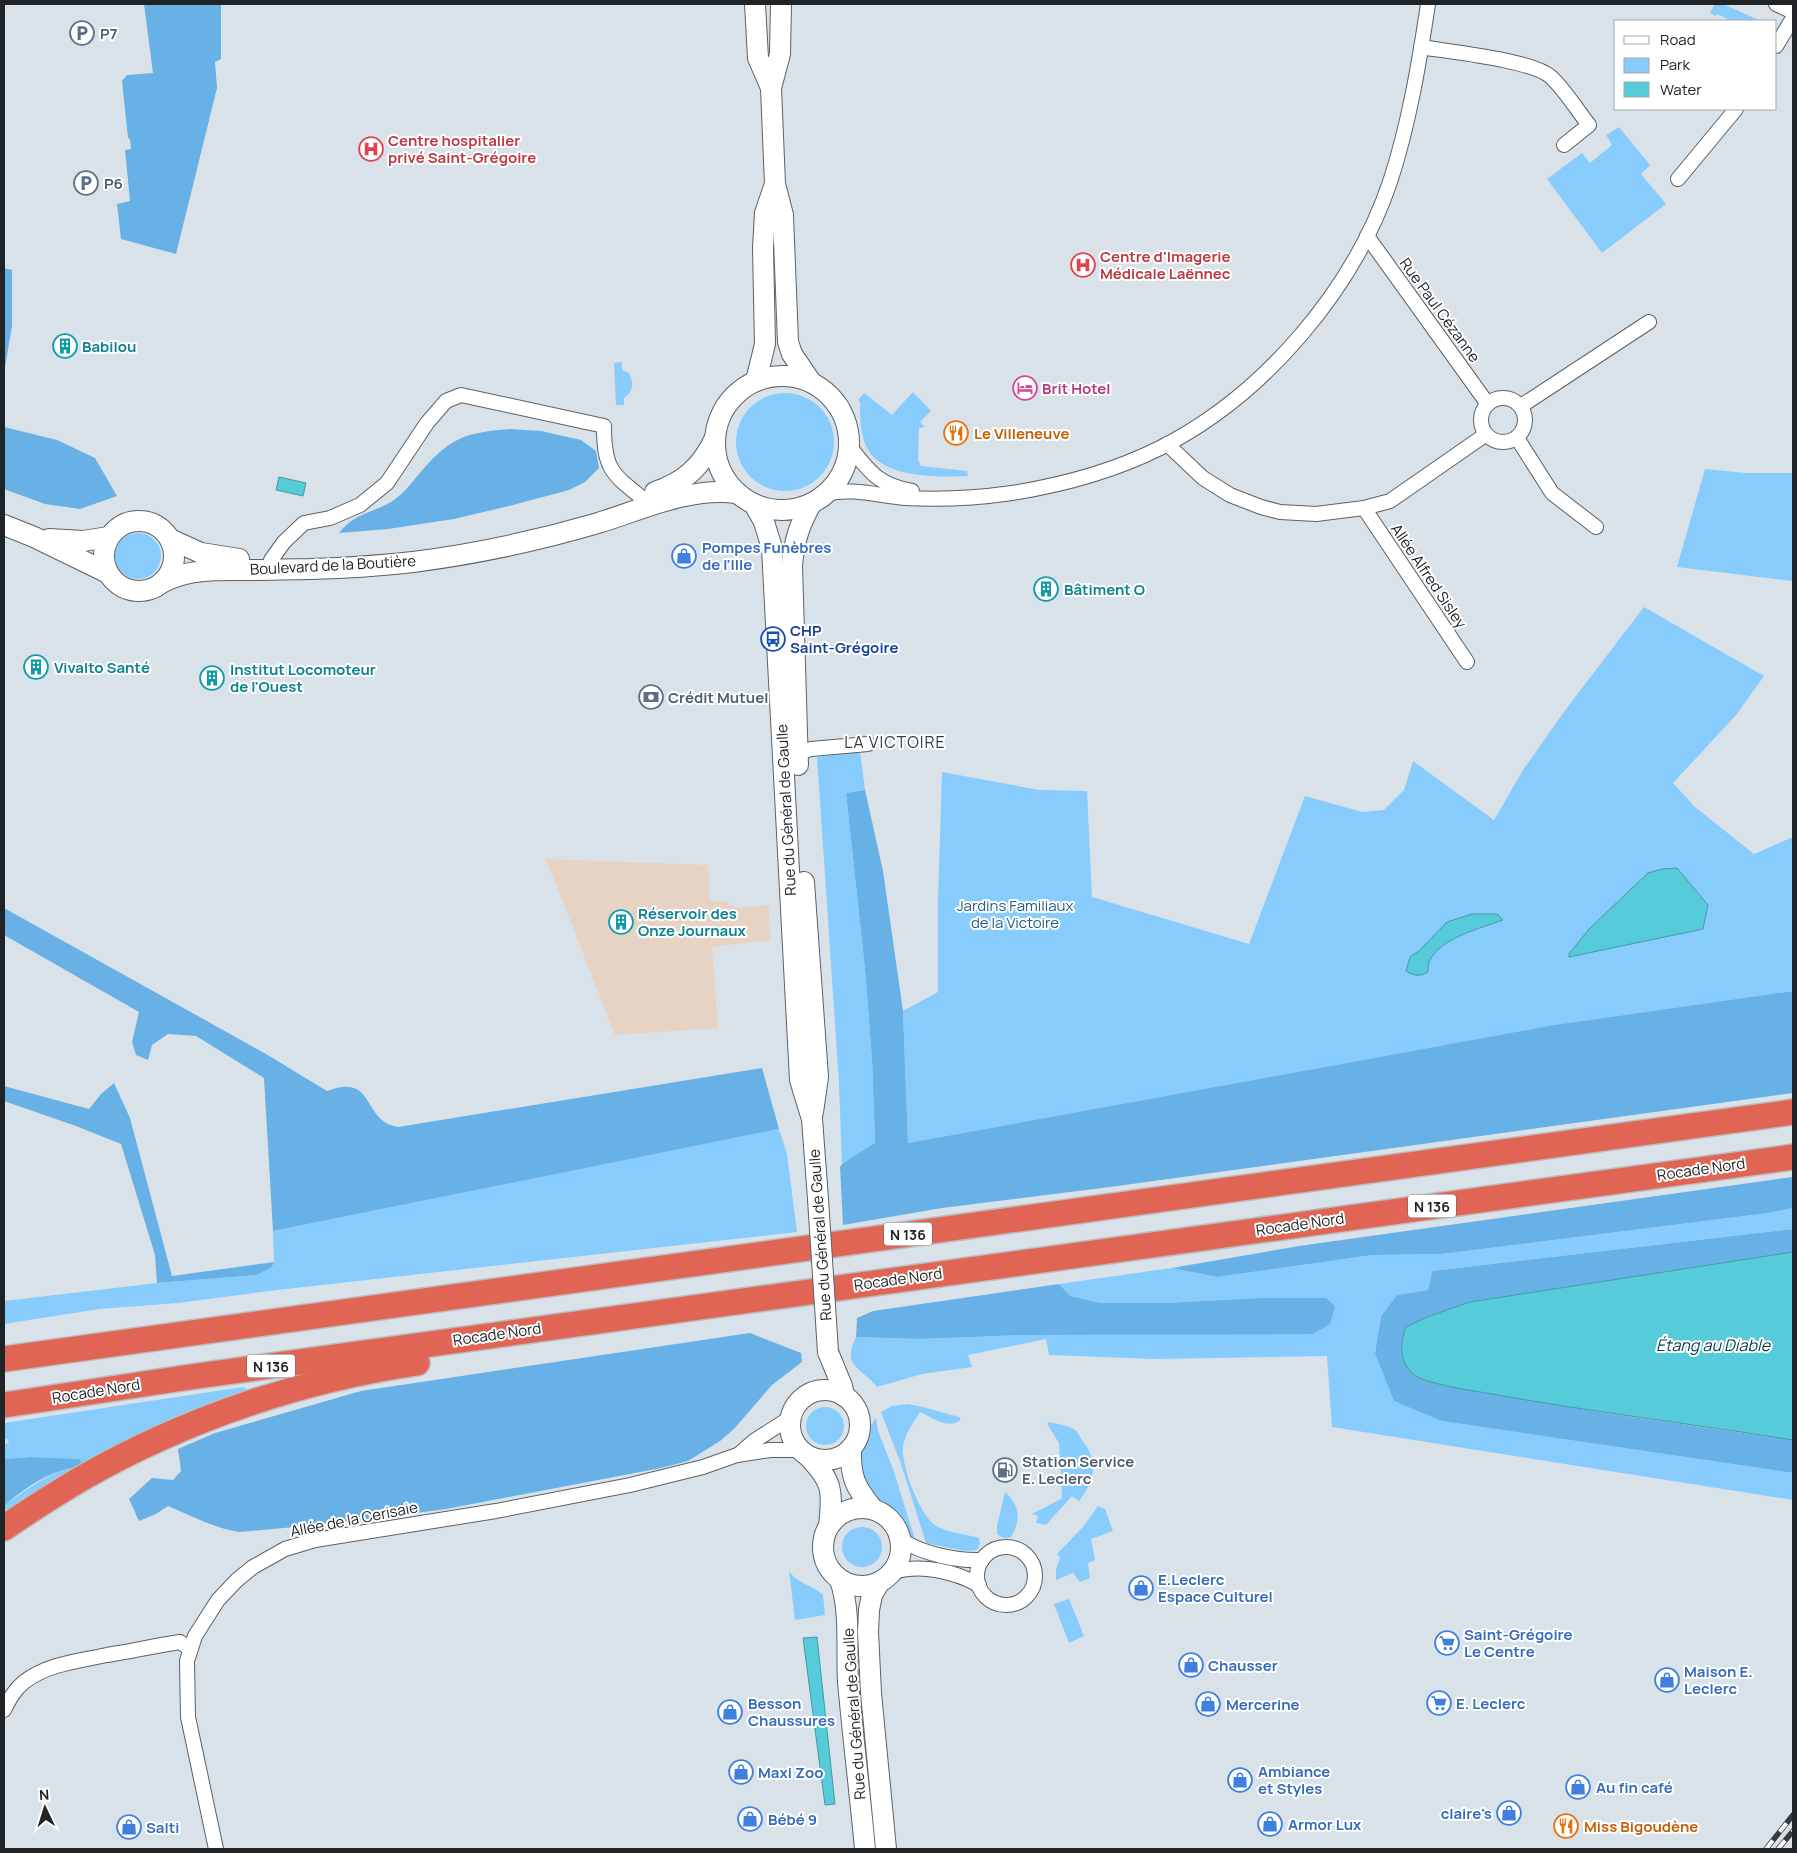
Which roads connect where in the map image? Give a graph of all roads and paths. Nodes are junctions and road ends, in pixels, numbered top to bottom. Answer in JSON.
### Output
{"nodes":[{"id":1,"x":755,"y":4,"type":"edge"},
{"id":2,"x":781,"y":4,"type":"edge"},
{"id":3,"x":1428,"y":4,"type":"edge"},
{"id":4,"x":1776,"y":4,"type":"edge"},
{"id":5,"x":1793,"y":12,"type":"edge"},
{"id":6,"x":1793,"y":18,"type":"edge"},
{"id":7,"x":1777,"y":44,"type":"edge"},
{"id":8,"x":1421,"y":48,"type":"junction"},
{"id":9,"x":771,"y":88,"type":"junction"},
{"id":10,"x":1735,"y":110,"type":"edge"},
{"id":11,"x":1564,"y":145,"type":"dead end"},
{"id":12,"x":1678,"y":179,"type":"dead end"},
{"id":13,"x":775,"y":184,"type":"junction"},
{"id":14,"x":1366,"y":236,"type":"junction"},
{"id":15,"x":1649,"y":322,"type":"dead end"},
{"id":16,"x":756,"y":381,"type":"junction"},
{"id":17,"x":811,"y":382,"type":"junction"},
{"id":18,"x":1487,"y":404,"type":"junction"},
{"id":19,"x":1521,"y":406,"type":"junction"},
{"id":20,"x":1485,"y":435,"type":"junction"},
{"id":21,"x":715,"y":438,"type":"junction"},
{"id":22,"x":1517,"y":438,"type":"junction"},
{"id":23,"x":1167,"y":444,"type":"junction"},
{"id":24,"x":850,"y":447,"type":"junction"},
{"id":25,"x":642,"y":497,"type":"junction"},
{"id":26,"x":746,"y":498,"type":"junction"},
{"id":27,"x":947,"y":498,"type":"junction"},
{"id":28,"x":818,"y":499,"type":"junction"},
{"id":29,"x":1364,"y":508,"type":"junction"},
{"id":30,"x":4,"y":524,"type":"edge"},
{"id":31,"x":1596,"y":527,"type":"dead end"},
{"id":32,"x":34,"y":537,"type":"junction"},
{"id":33,"x":109,"y":537,"type":"junction"},
{"id":34,"x":170,"y":539,"type":"junction"},
{"id":35,"x":271,"y":560,"type":"junction"},
{"id":36,"x":108,"y":573,"type":"junction"},
{"id":37,"x":161,"y":584,"type":"junction"},
{"id":38,"x":1467,"y":662,"type":"dead end"},
{"id":39,"x":868,"y":744,"type":"dead end"},
{"id":40,"x":804,"y":752,"type":"junction"},
{"id":41,"x":1793,"y":1112,"type":"edge"},
{"id":42,"x":812,"y":1119,"type":"junction"},
{"id":43,"x":1793,"y":1157,"type":"edge"},
{"id":44,"x":538,"y":1329,"type":"junction"},
{"id":45,"x":828,"y":1352,"type":"junction"},
{"id":46,"x":10,"y":1356,"type":"edge"},
{"id":47,"x":808,"y":1394,"type":"junction"},
{"id":48,"x":844,"y":1396,"type":"junction"},
{"id":49,"x":4,"y":1405,"type":"edge"},
{"id":50,"x":790,"y":1418,"type":"junction"},
{"id":51,"x":851,"y":1448,"type":"junction"},
{"id":52,"x":803,"y":1453,"type":"junction"},
{"id":53,"x":737,"y":1455,"type":"junction"},
{"id":54,"x":873,"y":1509,"type":"junction"},
{"id":55,"x":829,"y":1526,"type":"junction"},
{"id":56,"x":4,"y":1528,"type":"edge"},
{"id":57,"x":901,"y":1540,"type":"junction"},
{"id":58,"x":982,"y":1560,"type":"junction"},
{"id":59,"x":886,"y":1578,"type":"junction"},
{"id":60,"x":840,"y":1580,"type":"junction"},
{"id":61,"x":979,"y":1585,"type":"junction"},
{"id":62,"x":190,"y":1649,"type":"junction"},
{"id":63,"x":4,"y":1710,"type":"edge"},
{"id":64,"x":216,"y":1849,"type":"edge"},
{"id":65,"x":865,"y":1849,"type":"edge"},
{"id":66,"x":886,"y":1849,"type":"edge"}],
"edges":[{"from":1,"to":9,"type":"main road"},
{"from":2,"to":9,"type":"main road"},
{"from":3,"to":8,"type":"street"},
{"from":4,"to":5,"type":"street"},
{"from":6,"to":7,"type":"street"},
{"from":8,"to":11,"type":"street"},
{"from":8,"to":14,"type":"street"},
{"from":9,"to":13,"type":"main road"},
{"from":10,"to":12,"type":"street"},
{"from":13,"to":16,"type":"main road"},
{"from":13,"to":17,"type":"main road"},
{"from":14,"to":18,"type":"street","name":"Rue Paul Cézanne"},
{"from":14,"to":23,"type":"street"},
{"from":15,"to":19,"type":"street"},
{"from":16,"to":17,"type":"main road"},
{"from":16,"to":21,"type":"main road"},
{"from":17,"to":24,"type":"main road"},
{"from":18,"to":19,"type":"street"},
{"from":18,"to":20,"type":"street"},
{"from":19,"to":22,"type":"street"},
{"from":20,"to":22,"type":"street"},
{"from":20,"to":29,"type":"street"},
{"from":21,"to":25,"type":"main road","name":"Boulevard de la Boutière"},
{"from":21,"to":26,"type":"main road"},
{"from":22,"to":31,"type":"street"},
{"from":23,"to":27,"type":"street"},
{"from":23,"to":29,"type":"street"},
{"from":24,"to":27,"type":"street"},
{"from":24,"to":28,"type":"main road"},
{"from":25,"to":35,"type":"main road","name":"Boulevard de la Boutière"},
{"from":25,"to":35,"type":"street"},
{"from":26,"to":28,"type":"main road"},
{"from":26,"to":37,"type":"main road","name":"Boulevard de la Boutière"},
{"from":26,"to":42,"type":"main road","name":"Rue du Général de Gaulle"},
{"from":27,"to":28,"type":"street"},
{"from":28,"to":40,"type":"main road","name":"Rue du Général de Gaulle"},
{"from":29,"to":38,"type":"street","name":"Allée Alfred Sisley"},
{"from":30,"to":32,"type":"main road"},
{"from":32,"to":33,"type":"main road"},
{"from":32,"to":36,"type":"main road"},
{"from":33,"to":34,"type":"main road"},
{"from":33,"to":36,"type":"main road"},
{"from":34,"to":35,"type":"main road","name":"Boulevard de la Boutière"},
{"from":34,"to":37,"type":"main road"},
{"from":36,"to":37,"type":"main road"},
{"from":39,"to":40,"type":"street"},
{"from":40,"to":42,"type":"main road","name":"Rue du Général de Gaulle"},
{"from":41,"to":46,"type":"highway","number":"N 136"},
{"from":42,"to":45,"type":"main road","name":"Rue du Général de Gaulle","bridge":true},
{"from":43,"to":44,"type":"highway","name":"Rocade Nord","number":"N 136"},
{"from":44,"to":49,"type":"highway","name":"Rocade Nord","number":"N 136"},
{"from":44,"to":56,"type":"highway"},
{"from":45,"to":47,"type":"main road","name":"Rue du Général de Gaulle"},
{"from":45,"to":48,"type":"main road","name":"Rue du Général de Gaulle"},
{"from":47,"to":48,"type":"main road"},
{"from":47,"to":50,"type":"main road","name":"Rue du Général de Gaulle"},
{"from":48,"to":51,"type":"main road","name":"Rue du Général de Gaulle"},
{"from":50,"to":52,"type":"main road"},
{"from":50,"to":53,"type":"street","name":"Allée de la Cerisaie"},
{"from":51,"to":52,"type":"main road"},
{"from":51,"to":54,"type":"main road"},
{"from":52,"to":53,"type":"street","name":"Allée de la Cerisaie"},
{"from":52,"to":55,"type":"main road","name":"Rue du Général de Gaulle"},
{"from":53,"to":62,"type":"street","name":"Allée de la Cerisaie"},
{"from":54,"to":55,"type":"main road"},
{"from":54,"to":57,"type":"main road"},
{"from":55,"to":60,"type":"main road","name":"Rue du Général de Gaulle"},
{"from":57,"to":58,"type":"street"},
{"from":57,"to":59,"type":"main road","name":"Rue du Général de Gaulle"},
{"from":58,"to":61,"type":"street"},
{"from":58,"to":61,"type":"street"},
{"from":59,"to":60,"type":"main road"},
{"from":59,"to":61,"type":"street"},
{"from":59,"to":66,"type":"main road","name":"Rue du Général de Gaulle"},
{"from":60,"to":65,"type":"main road","name":"Rue du Général de Gaulle"},
{"from":62,"to":63,"type":"street"},
{"from":62,"to":64,"type":"street","name":"Allée de la Cerisaie"}]}
